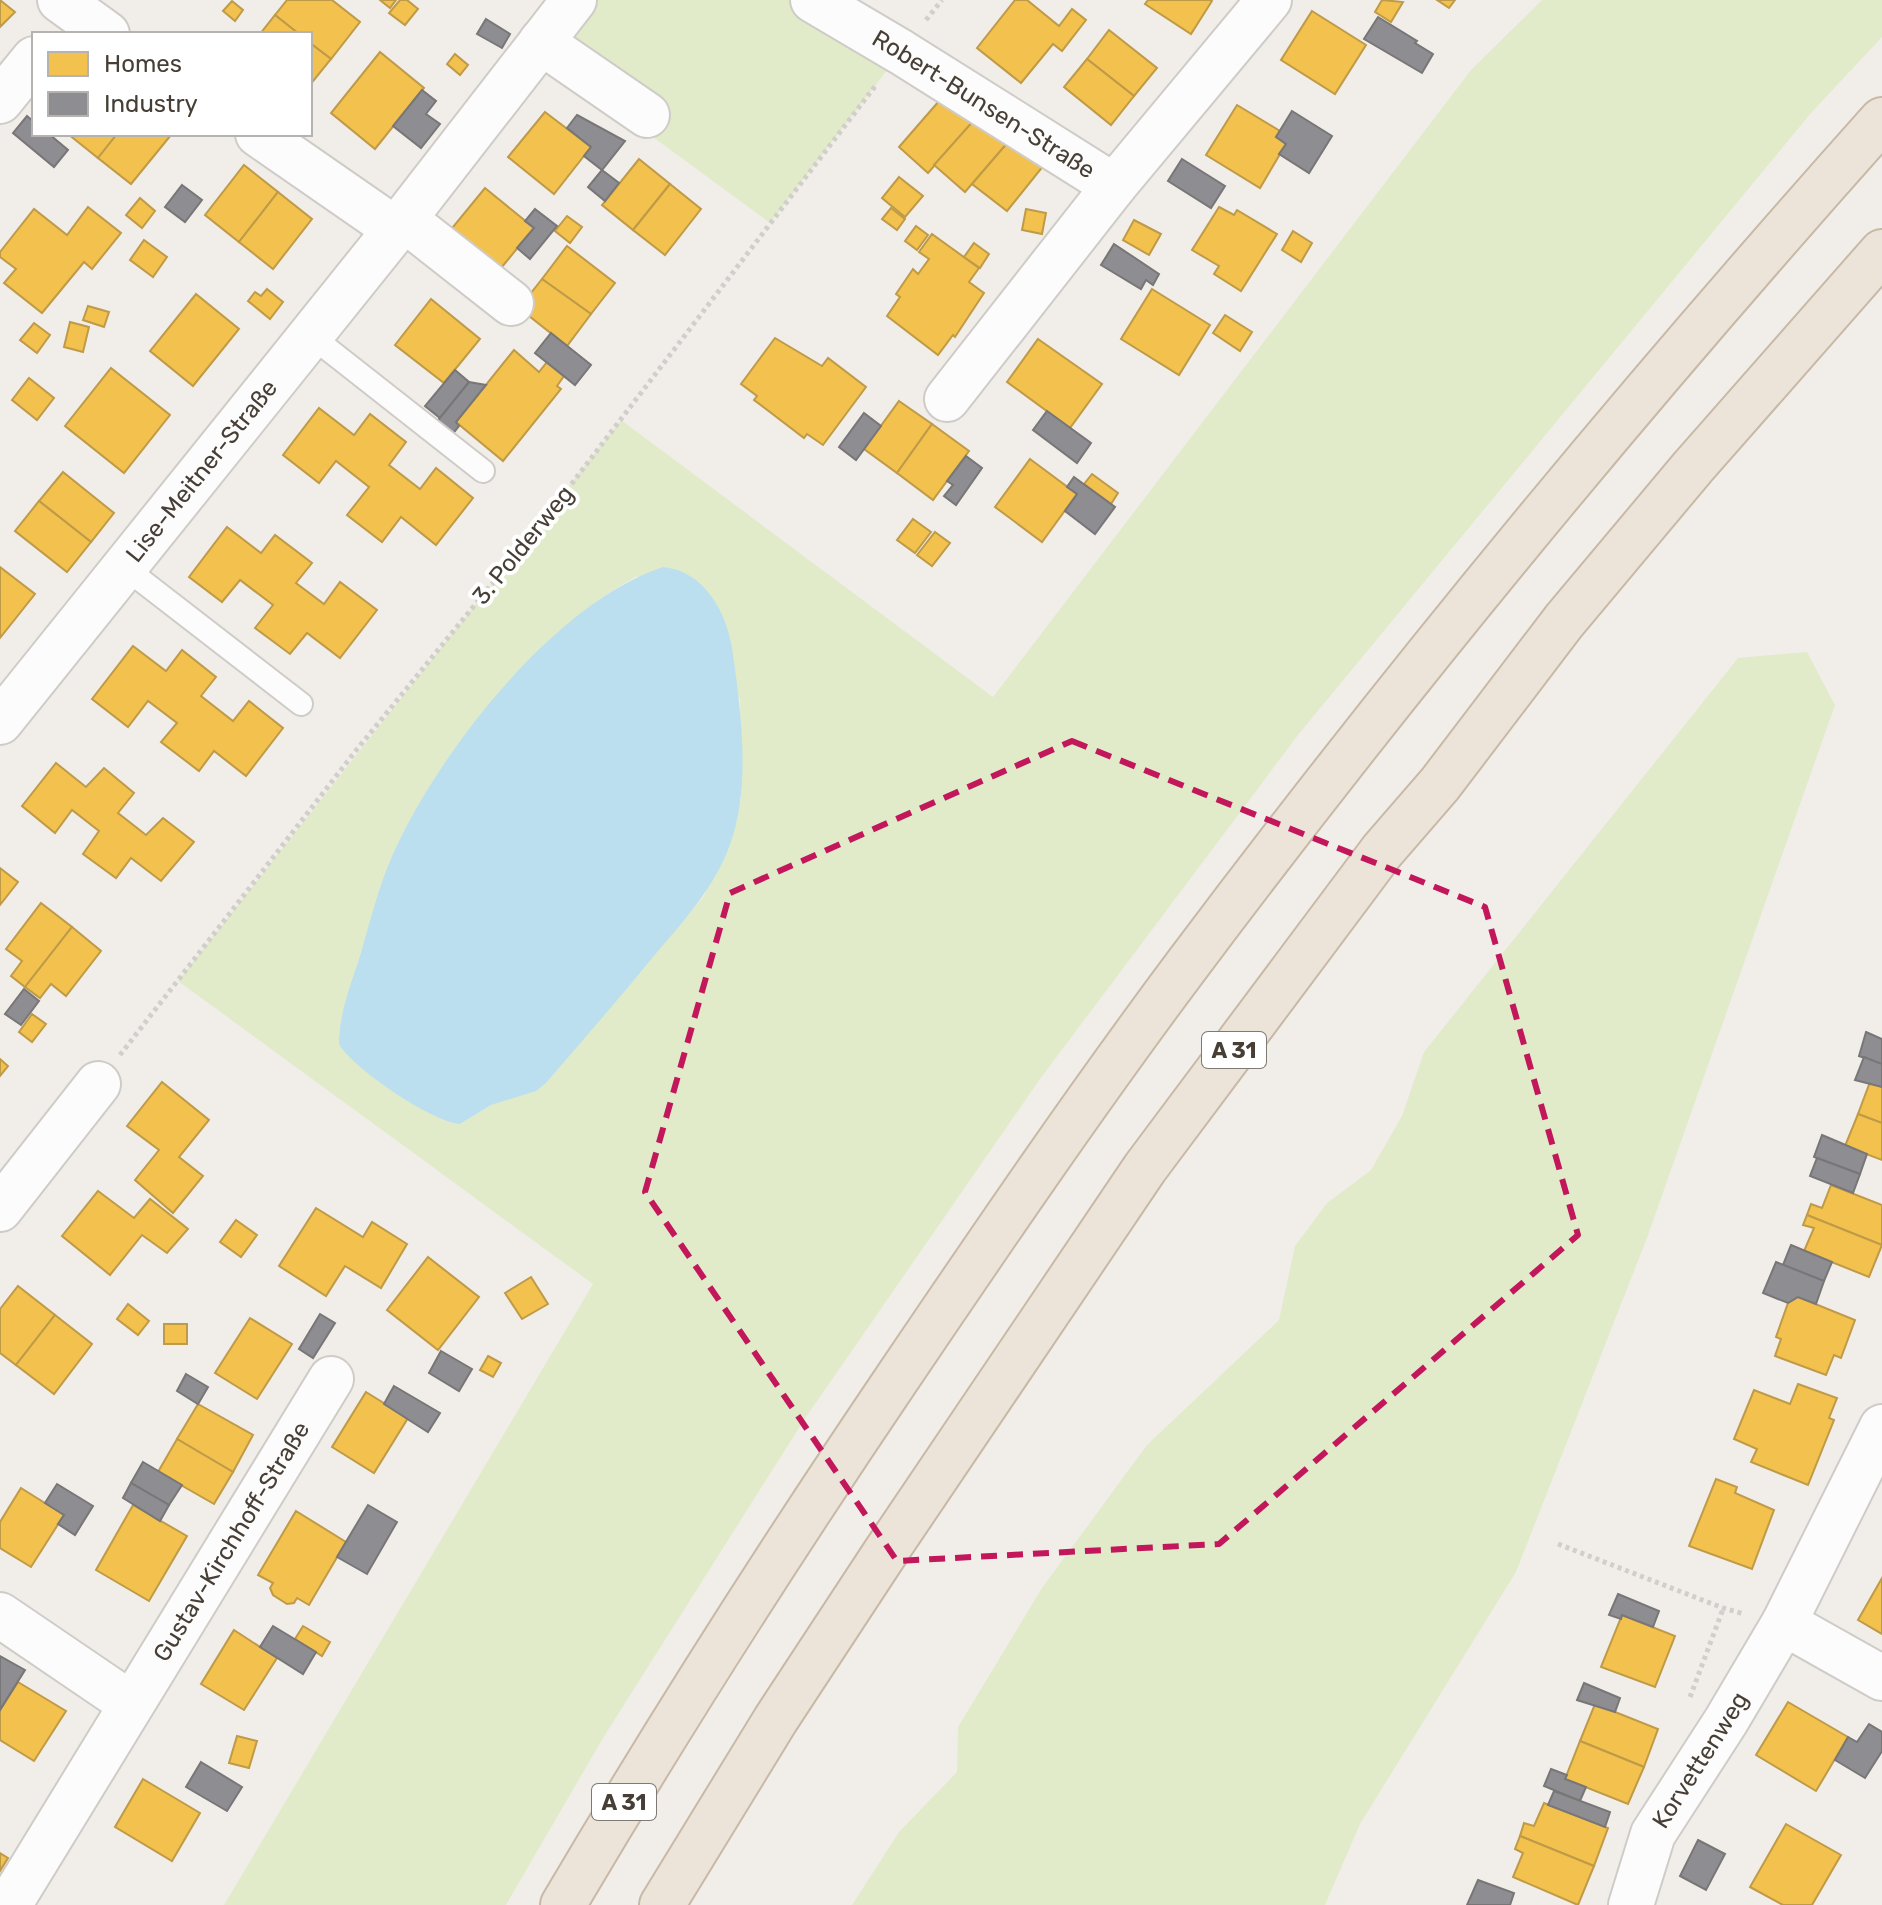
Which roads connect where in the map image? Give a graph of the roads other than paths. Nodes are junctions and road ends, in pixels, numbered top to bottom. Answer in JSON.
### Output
{"nodes":[{"id":1,"x":574,"y":0,"type":"edge"},
{"id":2,"x":813,"y":0,"type":"edge"},
{"id":3,"x":1269,"y":0,"type":"edge"},
{"id":4,"x":541,"y":42,"type":"junction"},
{"id":5,"x":32,"y":61,"type":"edge"},
{"id":6,"x":0,"y":101,"type":"edge"},
{"id":7,"x":647,"y":115,"type":"dead end"},
{"id":8,"x":1882,"y":120,"type":"edge"},
{"id":9,"x":261,"y":136,"type":"edge"},
{"id":10,"x":1114,"y":186,"type":"junction"},
{"id":11,"x":400,"y":224,"type":"junction"},
{"id":12,"x":1882,"y":252,"type":"edge"},
{"id":13,"x":511,"y":303,"type":"dead end"},
{"id":14,"x":310,"y":335,"type":"junction"},
{"id":15,"x":947,"y":399,"type":"dead end"},
{"id":16,"x":483,"y":471,"type":"dead end"},
{"id":17,"x":124,"y":567,"type":"junction"},
{"id":18,"x":301,"y":704,"type":"dead end"},
{"id":19,"x":0,"y":722,"type":"edge"},
{"id":20,"x":98,"y":1084,"type":"road end"},
{"id":21,"x":0,"y":1209,"type":"edge"},
{"id":22,"x":331,"y":1379,"type":"dead end"},
{"id":23,"x":1882,"y":1427,"type":"edge"},
{"id":24,"x":0,"y":1615,"type":"edge"},
{"id":25,"x":1784,"y":1623,"type":"junction"},
{"id":26,"x":1882,"y":1678,"type":"edge"},
{"id":27,"x":131,"y":1704,"type":"junction"},
{"id":28,"x":9,"y":1905,"type":"edge"},
{"id":29,"x":563,"y":1905,"type":"edge"},
{"id":30,"x":662,"y":1905,"type":"edge"},
{"id":31,"x":1631,"y":1905,"type":"edge"}],
"edges":[{"from":1,"to":4,"type":"street","name":"Lise-Meitner-Straße"},
{"from":2,"to":10,"type":"street","name":"Robert-Bunsen-Straße"},
{"from":3,"to":10,"type":"street","name":"Robert-Bunsen-Straße"},
{"from":4,"to":7,"type":"street"},
{"from":4,"to":11,"type":"street","name":"Lise-Meitner-Straße"},
{"from":5,"to":6,"type":"street"},
{"from":8,"to":29,"type":"highway","number":"A 31"},
{"from":9,"to":11,"type":"street"},
{"from":10,"to":15,"type":"street","name":"Robert-Bunsen-Straße"},
{"from":11,"to":13,"type":"street"},
{"from":11,"to":14,"type":"street","name":"Lise-Meitner-Straße"},
{"from":12,"to":30,"type":"highway","number":"A 31"},
{"from":14,"to":16,"type":"lane"},
{"from":14,"to":17,"type":"street","name":"Lise-Meitner-Straße"},
{"from":17,"to":18,"type":"lane"},
{"from":17,"to":19,"type":"street","name":"Lise-Meitner-Straße"},
{"from":20,"to":21,"type":"street"},
{"from":22,"to":27,"type":"street","name":"Gustav-Kirchhoff-Straße"},
{"from":23,"to":25,"type":"street","name":"Korvettenweg"},
{"from":24,"to":27,"type":"street"},
{"from":25,"to":26,"type":"street"},
{"from":25,"to":31,"type":"street","name":"Korvettenweg"},
{"from":27,"to":28,"type":"street","name":"Gustav-Kirchhoff-Straße"}]}
